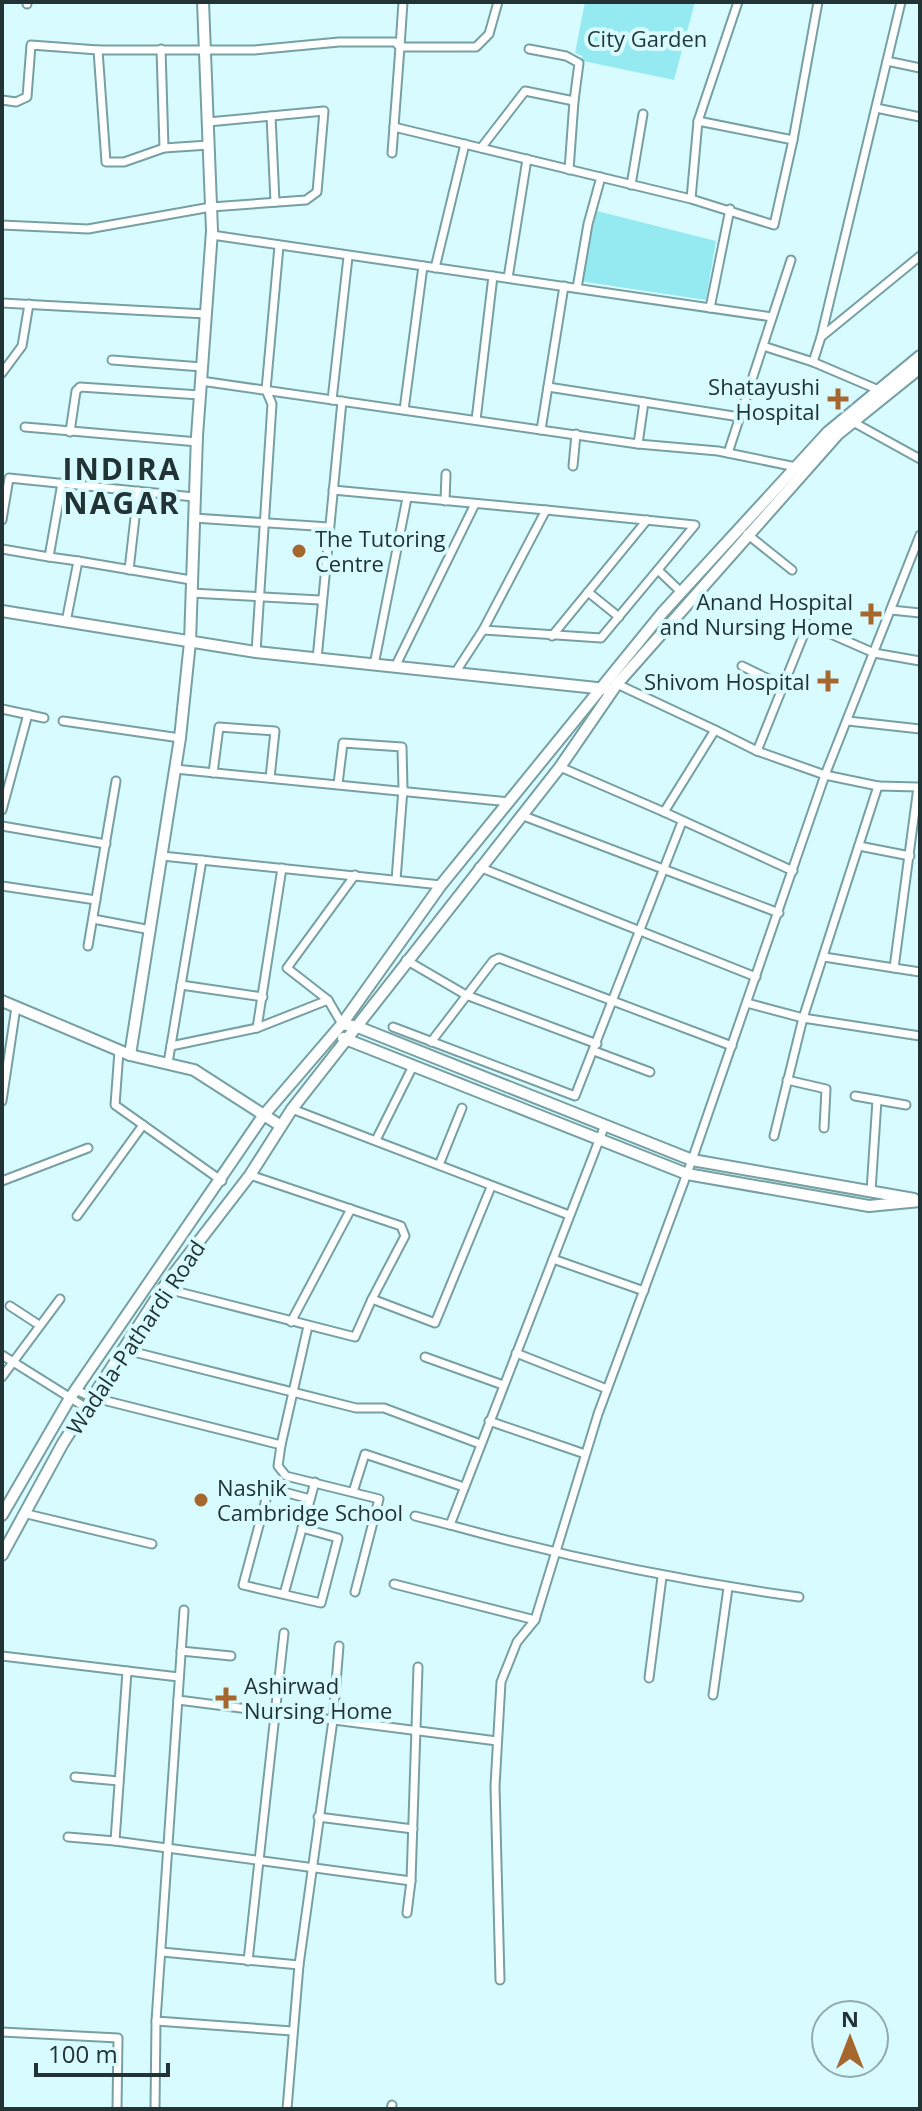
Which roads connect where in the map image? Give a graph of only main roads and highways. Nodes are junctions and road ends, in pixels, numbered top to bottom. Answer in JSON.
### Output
{"nodes":[{"id":1,"x":203,"y":2,"type":"edge"},
{"id":2,"x":920,"y":356,"type":"edge"},
{"id":3,"x":920,"y":368,"type":"edge"},
{"id":4,"x":801,"y":468,"type":"junction"},
{"id":5,"x":2,"y":611,"type":"edge"},
{"id":6,"x":190,"y":642,"type":"junction"},
{"id":7,"x":610,"y":687,"type":"junction"},
{"id":8,"x":2,"y":1001,"type":"edge"},
{"id":9,"x":342,"y":1024,"type":"junction"},
{"id":10,"x":358,"y":1027,"type":"junction"},
{"id":11,"x":331,"y":1033,"type":"junction"},
{"id":12,"x":348,"y":1040,"type":"junction"},
{"id":13,"x":124,"y":1053,"type":"junction"},
{"id":14,"x":263,"y":1116,"type":"junction"},
{"id":15,"x":281,"y":1126,"type":"junction"},
{"id":16,"x":920,"y":1201,"type":"edge"},
{"id":17,"x":2,"y":1515,"type":"edge"},
{"id":18,"x":2,"y":1555,"type":"edge"}],
"edges":[{"from":1,"to":6,"type":"main road"},
{"from":2,"to":4,"type":"main road"},
{"from":3,"to":4,"type":"main road"},
{"from":4,"to":7,"type":"main road"},
{"from":4,"to":7,"type":"main road"},
{"from":5,"to":6,"type":"main road"},
{"from":6,"to":7,"type":"main road"},
{"from":6,"to":13,"type":"main road"},
{"from":7,"to":9,"type":"main road","name":"Wadala-Pathardi Road"},
{"from":7,"to":10,"type":"main road","name":"Wadala-Pathardi Road"},
{"from":8,"to":13,"type":"main road"},
{"from":9,"to":10,"type":"main road"},
{"from":9,"to":11,"type":"main road","name":"Wadala-Pathardi Road"},
{"from":10,"to":12,"type":"main road","name":"Wadala-Pathardi Road"},
{"from":10,"to":16,"type":"main road"},
{"from":11,"to":12,"type":"main road"},
{"from":11,"to":14,"type":"main road","name":"Wadala-Pathardi Road"},
{"from":12,"to":15,"type":"main road","name":"Wadala-Pathardi Road"},
{"from":12,"to":16,"type":"main road"},
{"from":13,"to":14,"type":"main road"},
{"from":14,"to":15,"type":"main road"},
{"from":14,"to":17,"type":"main road","name":"Wadala-Pathardi Road"},
{"from":15,"to":18,"type":"main road","name":"Wadala-Pathardi Road"}]}
